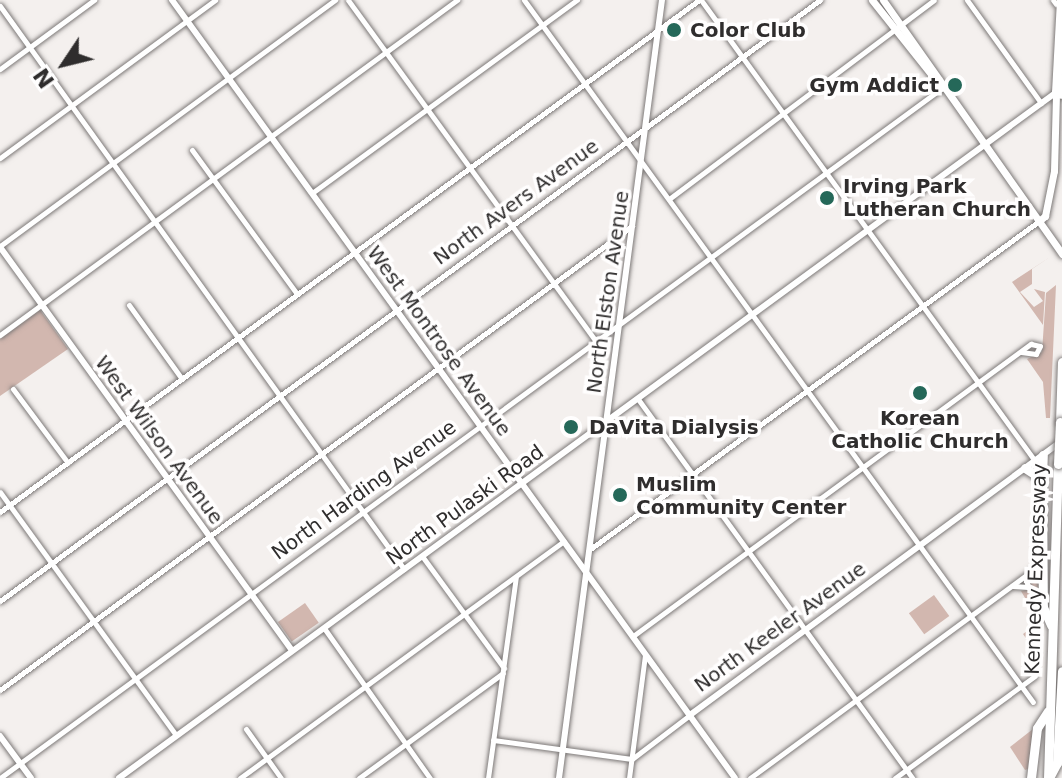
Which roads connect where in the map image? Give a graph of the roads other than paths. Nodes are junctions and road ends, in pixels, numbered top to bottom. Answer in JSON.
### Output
{"nodes":[{"id":1,"x":94,"y":0,"type":"edge"},
{"id":2,"x":172,"y":0,"type":"edge"},
{"id":3,"x":215,"y":0,"type":"edge"},
{"id":4,"x":335,"y":0,"type":"edge"},
{"id":5,"x":348,"y":0,"type":"edge"},
{"id":6,"x":457,"y":0,"type":"edge"},
{"id":7,"x":524,"y":0,"type":"edge"},
{"id":8,"x":577,"y":0,"type":"edge"},
{"id":9,"x":662,"y":0,"type":"edge"},
{"id":10,"x":700,"y":0,"type":"edge"},
{"id":11,"x":820,"y":0,"type":"edge"},
{"id":12,"x":872,"y":0,"type":"edge"},
{"id":13,"x":883,"y":0,"type":"edge"},
{"id":14,"x":934,"y":0,"type":"edge"},
{"id":15,"x":967,"y":0,"type":"edge"},
{"id":16,"x":1056,"y":1,"type":"edge"},
{"id":17,"x":0,"y":6,"type":"edge"},
{"id":18,"x":187,"y":21,"type":"junction"},
{"id":19,"x":542,"y":25,"type":"junction"},
{"id":20,"x":901,"y":25,"type":"junction"},
{"id":21,"x":658,"y":30,"type":"junction"},
{"id":22,"x":894,"y":31,"type":"junction"},
{"id":23,"x":30,"y":47,"type":"junction"},
{"id":24,"x":385,"y":52,"type":"junction"},
{"id":25,"x":742,"y":57,"type":"junction"},
{"id":26,"x":0,"y":69,"type":"edge"},
{"id":27,"x":1062,"y":77,"type":"edge"},
{"id":28,"x":229,"y":78,"type":"junction"},
{"id":29,"x":585,"y":84,"type":"junction"},
{"id":30,"x":942,"y":88,"type":"junction"},
{"id":31,"x":1060,"y":92,"type":"edge"},
{"id":32,"x":1041,"y":103,"type":"junction"},
{"id":33,"x":72,"y":105,"type":"junction"},
{"id":34,"x":427,"y":109,"type":"junction"},
{"id":35,"x":784,"y":114,"type":"junction"},
{"id":36,"x":645,"y":127,"type":"junction"},
{"id":37,"x":271,"y":136,"type":"junction"},
{"id":38,"x":627,"y":141,"type":"junction"},
{"id":39,"x":984,"y":145,"type":"junction"},
{"id":40,"x":192,"y":150,"type":"dead end"},
{"id":41,"x":0,"y":158,"type":"edge"},
{"id":42,"x":641,"y":161,"type":"junction"},
{"id":43,"x":114,"y":162,"type":"junction"},
{"id":44,"x":470,"y":168,"type":"junction"},
{"id":45,"x":826,"y":172,"type":"junction"},
{"id":46,"x":213,"y":178,"type":"junction"},
{"id":47,"x":312,"y":193,"type":"junction"},
{"id":48,"x":669,"y":199,"type":"junction"},
{"id":49,"x":156,"y":221,"type":"junction"},
{"id":50,"x":1039,"y":221,"type":"junction"},
{"id":51,"x":512,"y":226,"type":"junction"},
{"id":52,"x":632,"y":226,"type":"junction"},
{"id":53,"x":868,"y":230,"type":"junction"},
{"id":54,"x":0,"y":247,"type":"edge"},
{"id":55,"x":355,"y":252,"type":"junction"},
{"id":56,"x":1062,"y":254,"type":"edge"},
{"id":57,"x":711,"y":257,"type":"junction"},
{"id":58,"x":554,"y":283,"type":"junction"},
{"id":59,"x":297,"y":294,"type":"junction"},
{"id":60,"x":41,"y":305,"type":"junction"},
{"id":61,"x":129,"y":305,"type":"dead end"},
{"id":62,"x":923,"y":306,"type":"junction"},
{"id":63,"x":397,"y":310,"type":"junction"},
{"id":64,"x":753,"y":315,"type":"junction"},
{"id":65,"x":620,"y":323,"type":"junction"},
{"id":66,"x":0,"y":335,"type":"edge"},
{"id":67,"x":239,"y":337,"type":"junction"},
{"id":68,"x":596,"y":341,"type":"junction"},
{"id":69,"x":1021,"y":352,"type":"dead end"},
{"id":70,"x":1062,"y":362,"type":"edge"},
{"id":71,"x":438,"y":368,"type":"junction"},
{"id":72,"x":182,"y":379,"type":"junction"},
{"id":73,"x":979,"y":383,"type":"junction"},
{"id":74,"x":13,"y":389,"type":"dead end"},
{"id":75,"x":807,"y":390,"type":"junction"},
{"id":76,"x":279,"y":396,"type":"junction"},
{"id":77,"x":638,"y":399,"type":"junction"},
{"id":78,"x":125,"y":420,"type":"junction"},
{"id":79,"x":607,"y":422,"type":"junction"},
{"id":80,"x":480,"y":425,"type":"junction"},
{"id":81,"x":1062,"y":441,"type":"edge"},
{"id":82,"x":321,"y":454,"type":"junction"},
{"id":83,"x":1039,"y":458,"type":"junction"},
{"id":84,"x":68,"y":463,"type":"junction"},
{"id":85,"x":863,"y":468,"type":"junction"},
{"id":86,"x":1025,"y":468,"type":"junction"},
{"id":87,"x":692,"y":474,"type":"junction"},
{"id":88,"x":167,"y":478,"type":"junction"},
{"id":89,"x":1042,"y":479,"type":"junction"},
{"id":90,"x":522,"y":483,"type":"junction"},
{"id":91,"x":0,"y":492,"type":"edge"},
{"id":92,"x":10,"y":505,"type":"junction"},
{"id":93,"x":0,"y":512,"type":"edge"},
{"id":94,"x":363,"y":512,"type":"junction"},
{"id":95,"x":209,"y":536,"type":"junction"},
{"id":96,"x":564,"y":541,"type":"junction"},
{"id":97,"x":920,"y":545,"type":"junction"},
{"id":98,"x":589,"y":550,"type":"junction"},
{"id":99,"x":748,"y":552,"type":"junction"},
{"id":100,"x":422,"y":556,"type":"junction"},
{"id":101,"x":52,"y":563,"type":"junction"},
{"id":102,"x":1036,"y":568,"type":"dead end"},
{"id":103,"x":404,"y":569,"type":"junction"},
{"id":104,"x":586,"y":572,"type":"junction"},
{"id":105,"x":516,"y":576,"type":"junction"},
{"id":106,"x":1025,"y":576,"type":"junction"},
{"id":107,"x":1013,"y":585,"type":"junction"},
{"id":108,"x":251,"y":594,"type":"junction"},
{"id":109,"x":0,"y":601,"type":"edge"},
{"id":110,"x":464,"y":614,"type":"junction"},
{"id":111,"x":971,"y":616,"type":"junction"},
{"id":112,"x":94,"y":621,"type":"junction"},
{"id":113,"x":1052,"y":626,"type":"junction"},
{"id":114,"x":324,"y":628,"type":"junction"},
{"id":115,"x":804,"y":629,"type":"junction"},
{"id":116,"x":633,"y":636,"type":"junction"},
{"id":117,"x":292,"y":651,"type":"junction"},
{"id":118,"x":646,"y":654,"type":"junction"},
{"id":119,"x":503,"y":671,"type":"junction"},
{"id":120,"x":1062,"y":671,"type":"edge"},
{"id":121,"x":1035,"y":676,"type":"dead end"},
{"id":122,"x":135,"y":679,"type":"junction"},
{"id":123,"x":365,"y":686,"type":"junction"},
{"id":124,"x":1021,"y":686,"type":"junction"},
{"id":125,"x":0,"y":690,"type":"edge"},
{"id":126,"x":856,"y":700,"type":"junction"},
{"id":127,"x":1033,"y":702,"type":"dead end"},
{"id":128,"x":1050,"y":708,"type":"junction"},
{"id":129,"x":690,"y":715,"type":"junction"},
{"id":130,"x":246,"y":729,"type":"dead end"},
{"id":131,"x":176,"y":735,"type":"junction"},
{"id":132,"x":0,"y":736,"type":"edge"},
{"id":133,"x":493,"y":740,"type":"junction"},
{"id":134,"x":406,"y":744,"type":"junction"},
{"id":135,"x":562,"y":751,"type":"junction"},
{"id":136,"x":267,"y":758,"type":"junction"},
{"id":137,"x":632,"y":759,"type":"junction"},
{"id":138,"x":20,"y":764,"type":"junction"},
{"id":139,"x":906,"y":770,"type":"junction"},
{"id":140,"x":488,"y":775,"type":"edge"},
{"id":141,"x":0,"y":778,"type":"edge"},
{"id":142,"x":31,"y":778,"type":"edge"},
{"id":143,"x":119,"y":778,"type":"edge"},
{"id":144,"x":240,"y":778,"type":"edge"},
{"id":145,"x":281,"y":778,"type":"edge"},
{"id":146,"x":359,"y":778,"type":"edge"},
{"id":147,"x":430,"y":778,"type":"edge"},
{"id":148,"x":481,"y":778,"type":"edge"},
{"id":149,"x":559,"y":778,"type":"edge"},
{"id":150,"x":629,"y":778,"type":"edge"},
{"id":151,"x":735,"y":778,"type":"edge"},
{"id":152,"x":750,"y":778,"type":"edge"},
{"id":153,"x":895,"y":778,"type":"edge"},
{"id":154,"x":912,"y":778,"type":"edge"},
{"id":155,"x":1031,"y":778,"type":"edge"},
{"id":156,"x":1049,"y":778,"type":"edge"}],
"edges":[{"from":1,"to":23,"type":"street"},
{"from":2,"to":18,"type":"main road","name":"West Montrose Avenue"},
{"from":3,"to":18,"type":"street"},
{"from":4,"to":28,"type":"street"},
{"from":5,"to":24,"type":"street"},
{"from":6,"to":24,"type":"street"},
{"from":7,"to":19,"type":"street"},
{"from":8,"to":19,"type":"street"},
{"from":9,"to":21,"type":"main road","name":"North Elston Avenue"},
{"from":10,"to":21,"type":"street"},
{"from":10,"to":25,"type":"street"},
{"from":11,"to":25,"type":"street","name":"North Avers Avenue"},
{"from":12,"to":22,"type":"main road"},
{"from":13,"to":20,"type":"main road"},
{"from":14,"to":20,"type":"street"},
{"from":15,"to":32,"type":"street"},
{"from":16,"to":31,"type":"highway"},
{"from":17,"to":23,"type":"street"},
{"from":18,"to":28,"type":"main road","name":"West Montrose Avenue"},
{"from":18,"to":33,"type":"street"},
{"from":19,"to":29,"type":"street"},
{"from":19,"to":34,"type":"street"},
{"from":20,"to":22,"type":"street"},
{"from":20,"to":30,"type":"main road"},
{"from":21,"to":29,"type":"street"},
{"from":21,"to":36,"type":"main road","name":"North Elston Avenue"},
{"from":22,"to":30,"type":"main road"},
{"from":22,"to":35,"type":"street"},
{"from":23,"to":26,"type":"street"},
{"from":23,"to":33,"type":"street"},
{"from":24,"to":34,"type":"street"},
{"from":24,"to":37,"type":"street"},
{"from":25,"to":35,"type":"street"},
{"from":25,"to":36,"type":"street","name":"North Avers Avenue"},
{"from":27,"to":31,"type":"main road"},
{"from":28,"to":37,"type":"main road","name":"West Montrose Avenue"},
{"from":28,"to":43,"type":"street"},
{"from":29,"to":38,"type":"street"},
{"from":29,"to":44,"type":"street"},
{"from":30,"to":39,"type":"main road"},
{"from":30,"to":45,"type":"street","name":"North Harding Avenue"},
{"from":31,"to":32,"type":"main road","name":"North Pulaski Road"},
{"from":31,"to":50,"type":"main road"},
{"from":32,"to":39,"type":"main road","name":"North Pulaski Road"},
{"from":33,"to":41,"type":"street"},
{"from":33,"to":43,"type":"street"},
{"from":34,"to":44,"type":"street"},
{"from":34,"to":47,"type":"street"},
{"from":35,"to":45,"type":"street"},
{"from":35,"to":48,"type":"street"},
{"from":36,"to":38,"type":"street","name":"North Avers Avenue"},
{"from":36,"to":42,"type":"main road","name":"North Elston Avenue"},
{"from":37,"to":46,"type":"street"},
{"from":37,"to":47,"type":"main road","name":"West Montrose Avenue"},
{"from":38,"to":42,"type":"street"},
{"from":38,"to":51,"type":"street","name":"North Avers Avenue"},
{"from":39,"to":50,"type":"main road"},
{"from":39,"to":53,"type":"main road","name":"North Pulaski Road"},
{"from":40,"to":46,"type":"street"},
{"from":42,"to":48,"type":"street"},
{"from":42,"to":52,"type":"main road","name":"North Elston Avenue"},
{"from":43,"to":49,"type":"street"},
{"from":43,"to":54,"type":"street"},
{"from":44,"to":51,"type":"street"},
{"from":44,"to":55,"type":"street"},
{"from":45,"to":53,"type":"street"},
{"from":45,"to":57,"type":"street","name":"North Harding Avenue"},
{"from":46,"to":49,"type":"street"},
{"from":46,"to":59,"type":"street"},
{"from":47,"to":55,"type":"main road","name":"West Montrose Avenue"},
{"from":48,"to":57,"type":"street"},
{"from":49,"to":60,"type":"street"},
{"from":49,"to":67,"type":"street"},
{"from":50,"to":56,"type":"main road"},
{"from":50,"to":62,"type":"street"},
{"from":51,"to":58,"type":"street"},
{"from":51,"to":63,"type":"street","name":"North Avers Avenue"},
{"from":52,"to":58,"type":"street"},
{"from":52,"to":65,"type":"main road","name":"North Elston Avenue"},
{"from":53,"to":62,"type":"street"},
{"from":53,"to":64,"type":"main road","name":"North Pulaski Road"},
{"from":54,"to":60,"type":"main road","name":"West Wilson Avenue"},
{"from":55,"to":59,"type":"street"},
{"from":55,"to":63,"type":"main road","name":"West Montrose Avenue"},
{"from":57,"to":64,"type":"street"},
{"from":57,"to":65,"type":"street","name":"North Harding Avenue"},
{"from":58,"to":68,"type":"street"},
{"from":58,"to":71,"type":"street"},
{"from":59,"to":67,"type":"street"},
{"from":60,"to":66,"type":"street"},
{"from":60,"to":78,"type":"main road","name":"West Wilson Avenue"},
{"from":61,"to":72,"type":"street"},
{"from":62,"to":73,"type":"street"},
{"from":62,"to":75,"type":"street"},
{"from":63,"to":71,"type":"main road","name":"West Montrose Avenue"},
{"from":63,"to":76,"type":"street","name":"North Avers Avenue"},
{"from":64,"to":75,"type":"street"},
{"from":64,"to":77,"type":"main road","name":"North Pulaski Road"},
{"from":65,"to":68,"type":"street","name":"North Harding Avenue"},
{"from":65,"to":79,"type":"main road","name":"North Elston Avenue"},
{"from":67,"to":72,"type":"street"},
{"from":67,"to":76,"type":"street"},
{"from":68,"to":80,"type":"street","name":"North Harding Avenue"},
{"from":69,"to":73,"type":"street"},
{"from":70,"to":113,"type":"highway","name":"Kennedy Expressway","bridge":true},
{"from":71,"to":80,"type":"main road","name":"West Montrose Avenue"},
{"from":71,"to":82,"type":"street"},
{"from":72,"to":78,"type":"street"},
{"from":73,"to":83,"type":"street"},
{"from":73,"to":85,"type":"street"},
{"from":74,"to":84,"type":"street"},
{"from":75,"to":85,"type":"street"},
{"from":75,"to":87,"type":"street"},
{"from":76,"to":82,"type":"street"},
{"from":76,"to":88,"type":"street","name":"North Avers Avenue"},
{"from":77,"to":79,"type":"main road","name":"North Pulaski Road"},
{"from":77,"to":87,"type":"street"},
{"from":78,"to":84,"type":"street"},
{"from":78,"to":88,"type":"main road","name":"West Wilson Avenue"},
{"from":79,"to":90,"type":"main road","name":"North Pulaski Road"},
{"from":79,"to":98,"type":"main road","name":"North Elston Avenue"},
{"from":80,"to":90,"type":"main road","name":"West Montrose Avenue"},
{"from":80,"to":94,"type":"street","name":"North Harding Avenue"},
{"from":81,"to":83,"type":"main road","name":"North Keeler Avenue"},
{"from":82,"to":94,"type":"street"},
{"from":82,"to":95,"type":"street"},
{"from":83,"to":86,"type":"main road","name":"North Keeler Avenue"},
{"from":83,"to":89,"type":"highway"},
{"from":84,"to":92,"type":"street"},
{"from":85,"to":97,"type":"street"},
{"from":85,"to":99,"type":"street"},
{"from":86,"to":89,"type":"highway"},
{"from":86,"to":97,"type":"main road","name":"North Keeler Avenue"},
{"from":87,"to":98,"type":"street"},
{"from":87,"to":99,"type":"street"},
{"from":88,"to":95,"type":"main road","name":"West Wilson Avenue"},
{"from":88,"to":101,"type":"street","name":"North Avers Avenue"},
{"from":89,"to":113,"type":"highway"},
{"from":90,"to":96,"type":"main road","name":"West Montrose Avenue"},
{"from":90,"to":100,"type":"main road","name":"North Pulaski Road"},
{"from":91,"to":92,"type":"street"},
{"from":92,"to":93,"type":"street"},
{"from":92,"to":101,"type":"street"},
{"from":94,"to":103,"type":"street"},
{"from":94,"to":108,"type":"street","name":"North Harding Avenue"},
{"from":95,"to":108,"type":"main road","name":"West Wilson Avenue"},
{"from":95,"to":112,"type":"street"},
{"from":96,"to":104,"type":"main road","name":"West Montrose Avenue"},
{"from":96,"to":105,"type":"street"},
{"from":97,"to":111,"type":"street"},
{"from":97,"to":115,"type":"main road","name":"North Keeler Avenue"},
{"from":98,"to":104,"type":"main road","name":"North Elston Avenue"},
{"from":99,"to":115,"type":"street"},
{"from":99,"to":116,"type":"street"},
{"from":100,"to":103,"type":"main road","name":"North Pulaski Road"},
{"from":100,"to":110,"type":"street"},
{"from":101,"to":109,"type":"street","name":"North Avers Avenue"},
{"from":101,"to":112,"type":"street"},
{"from":102,"to":106,"type":"street"},
{"from":103,"to":114,"type":"main road","name":"North Pulaski Road"},
{"from":104,"to":116,"type":"main road","name":"West Montrose Avenue"},
{"from":104,"to":135,"type":"main road","name":"North Elston Avenue"},
{"from":105,"to":110,"type":"street"},
{"from":105,"to":119,"type":"street"},
{"from":106,"to":107,"type":"street"},
{"from":106,"to":107,"type":"street"},
{"from":107,"to":111,"type":"street"},
{"from":108,"to":117,"type":"main road","name":"West Wilson Avenue"},
{"from":108,"to":122,"type":"street","name":"North Harding Avenue"},
{"from":110,"to":119,"type":"street"},
{"from":110,"to":123,"type":"street"},
{"from":111,"to":124,"type":"street"},
{"from":111,"to":126,"type":"street"},
{"from":112,"to":122,"type":"street"},
{"from":112,"to":125,"type":"street"},
{"from":113,"to":128,"type":"highway","name":"Kennedy Expressway"},
{"from":114,"to":117,"type":"main road","name":"North Pulaski Road"},
{"from":114,"to":123,"type":"street"},
{"from":115,"to":126,"type":"street"},
{"from":115,"to":129,"type":"main road","name":"North Keeler Avenue"},
{"from":116,"to":118,"type":"main road","name":"West Montrose Avenue"},
{"from":117,"to":131,"type":"main road","name":"North Pulaski Road"},
{"from":118,"to":129,"type":"main road","name":"West Montrose Avenue"},
{"from":118,"to":137,"type":"street"},
{"from":119,"to":133,"type":"street"},
{"from":119,"to":134,"type":"street"},
{"from":120,"to":156,"type":"highway"},
{"from":121,"to":124,"type":"street"},
{"from":122,"to":131,"type":"street"},
{"from":122,"to":138,"type":"street","name":"North Harding Avenue"},
{"from":123,"to":134,"type":"street"},
{"from":123,"to":136,"type":"street"},
{"from":124,"to":127,"type":"street"},
{"from":124,"to":139,"type":"street"},
{"from":126,"to":139,"type":"street"},
{"from":126,"to":152,"type":"street"},
{"from":128,"to":155,"type":"highway"},
{"from":128,"to":156,"type":"highway","name":"Kennedy Expressway"},
{"from":129,"to":137,"type":"street","name":"North Keeler Avenue"},
{"from":129,"to":151,"type":"main road","name":"West Montrose Avenue"},
{"from":130,"to":136,"type":"street"},
{"from":131,"to":143,"type":"main road","name":"North Pulaski Road"},
{"from":132,"to":138,"type":"main road"},
{"from":133,"to":135,"type":"street"},
{"from":133,"to":140,"type":"street"},
{"from":134,"to":146,"type":"street"},
{"from":134,"to":147,"type":"street"},
{"from":135,"to":137,"type":"street"},
{"from":135,"to":149,"type":"main road","name":"North Elston Avenue"},
{"from":136,"to":144,"type":"street"},
{"from":136,"to":145,"type":"street"},
{"from":137,"to":150,"type":"street"},
{"from":138,"to":141,"type":"street","name":"North Harding Avenue"},
{"from":138,"to":142,"type":"main road"},
{"from":139,"to":153,"type":"street"},
{"from":139,"to":154,"type":"street"},
{"from":140,"to":148,"type":"street"}]}
